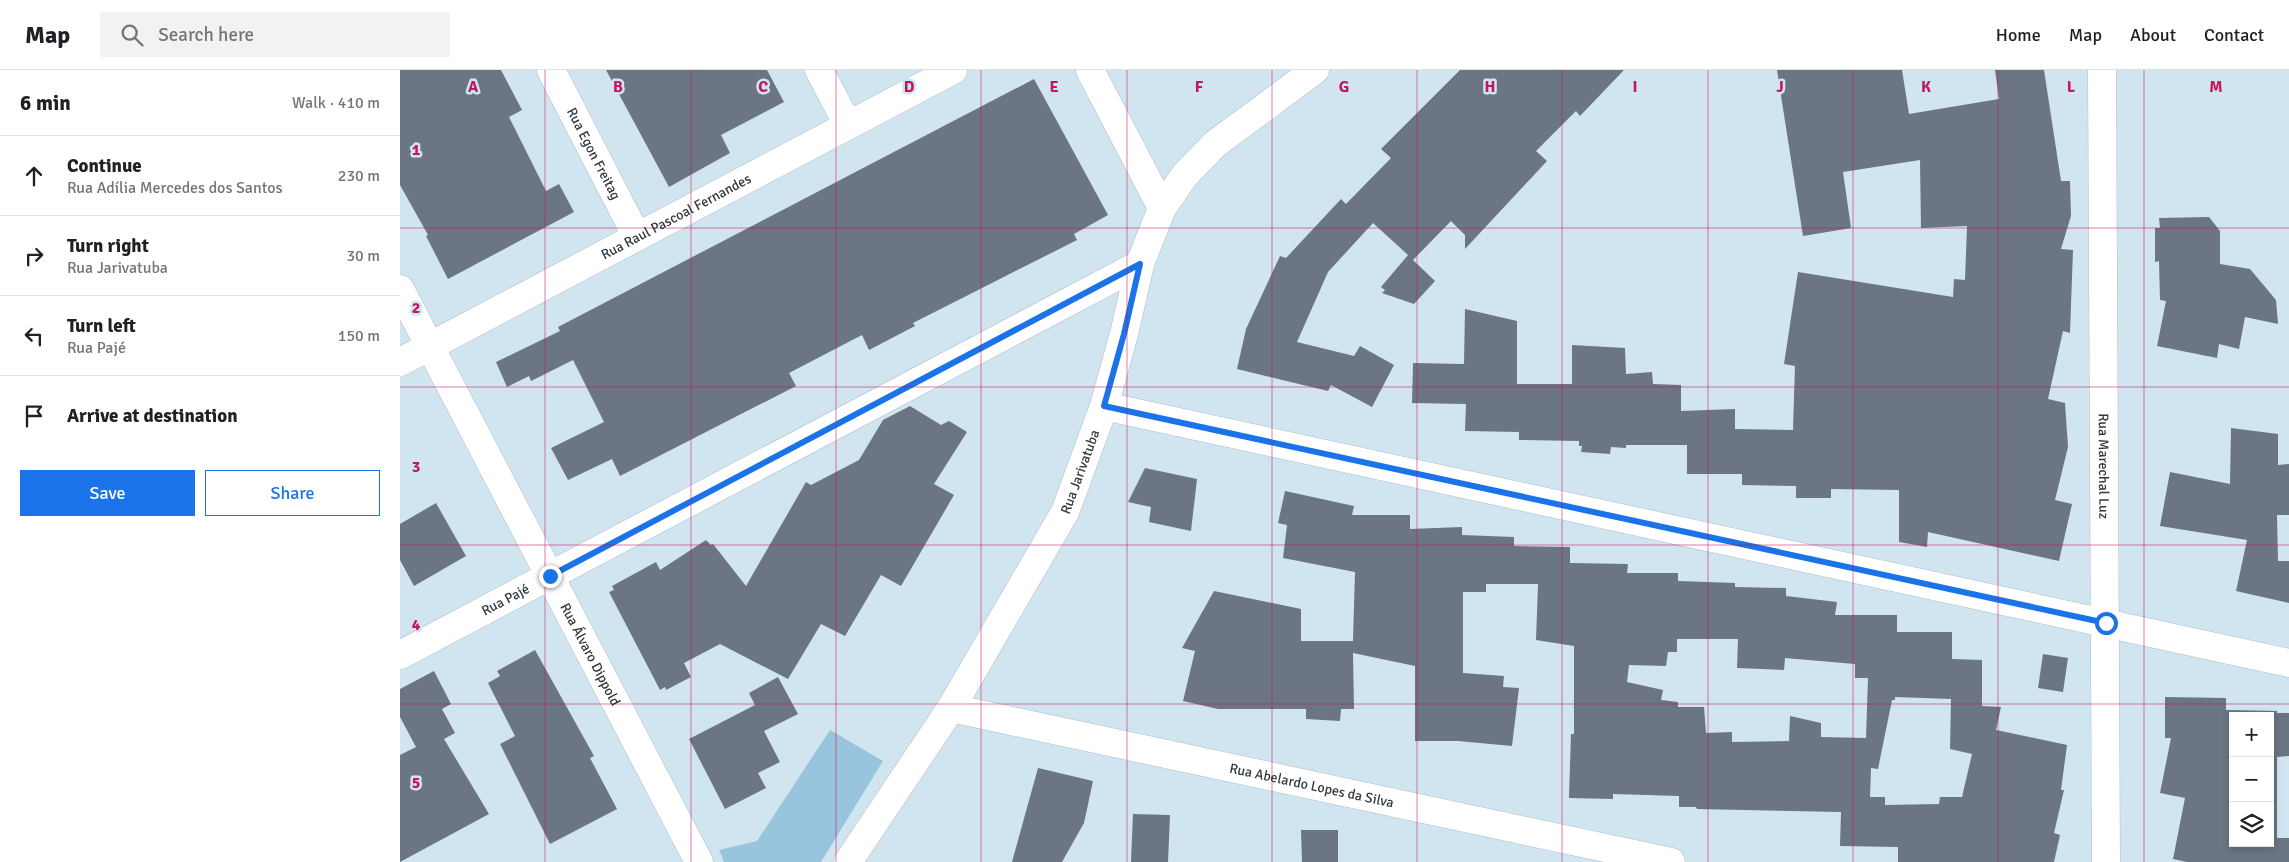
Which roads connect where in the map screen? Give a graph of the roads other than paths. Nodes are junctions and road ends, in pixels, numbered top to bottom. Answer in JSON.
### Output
{"nodes":[{"id":1,"x":551,"y":70,"type":"edge"},
{"id":2,"x":819,"y":70,"type":"edge"},
{"id":3,"x":953,"y":70,"type":"edge"},
{"id":4,"x":1090,"y":70,"type":"edge"},
{"id":5,"x":1315,"y":70,"type":"edge"},
{"id":6,"x":2102,"y":70,"type":"edge"},
{"id":7,"x":848,"y":124,"type":"junction"},
{"id":8,"x":1162,"y":208,"type":"junction"},
{"id":9,"x":638,"y":237,"type":"junction"},
{"id":10,"x":1140,"y":264,"type":"junction"},
{"id":11,"x":400,"y":288,"type":"edge"},
{"id":12,"x":430,"y":346,"type":"junction"},
{"id":13,"x":400,"y":362,"type":"edge"},
{"id":14,"x":1104,"y":406,"type":"junction"},
{"id":15,"x":550,"y":576,"type":"junction"},
{"id":16,"x":2106,"y":623,"type":"junction"},
{"id":17,"x":400,"y":656,"type":"edge"},
{"id":18,"x":2289,"y":663,"type":"edge"},
{"id":19,"x":951,"y":708,"type":"junction"},
{"id":20,"x":699,"y":862,"type":"edge"},
{"id":21,"x":848,"y":862,"type":"edge"},
{"id":22,"x":1671,"y":862,"type":"edge"},
{"id":23,"x":2106,"y":862,"type":"edge"}],
"edges":[{"from":1,"to":9,"type":"street","name":"Rua Egon Freitag"},
{"from":2,"to":7,"type":"street"},
{"from":3,"to":7,"type":"street","name":"Rua Raul Pascoal Fernandes"},
{"from":4,"to":8,"type":"street"},
{"from":5,"to":8,"type":"street","name":"Rua Jarivatuba"},
{"from":6,"to":16,"type":"street","name":"Rua Marechal Luz"},
{"from":7,"to":9,"type":"street","name":"Rua Raul Pascoal Fernandes"},
{"from":8,"to":10,"type":"street","name":"Rua Jarivatuba"},
{"from":9,"to":12,"type":"street","name":"Rua Raul Pascoal Fernandes"},
{"from":10,"to":14,"type":"street","name":"Rua Jarivatuba"},
{"from":10,"to":15,"type":"street","name":"Rua Pajé"},
{"from":11,"to":12,"type":"street","name":"Rua Álvaro Dippold"},
{"from":12,"to":13,"type":"street","name":"Rua Raul Pascoal Fernandes"},
{"from":12,"to":15,"type":"street","name":"Rua Álvaro Dippold"},
{"from":14,"to":16,"type":"street"},
{"from":14,"to":19,"type":"street","name":"Rua Jarivatuba"},
{"from":15,"to":17,"type":"street","name":"Rua Pajé"},
{"from":15,"to":20,"type":"street","name":"Rua Álvaro Dippold"},
{"from":16,"to":18,"type":"street"},
{"from":16,"to":23,"type":"street","name":"Rua Marechal Luz"},
{"from":19,"to":21,"type":"street","name":"Rua Jarivatuba"},
{"from":19,"to":22,"type":"street","name":"Rua Abelardo Lopes da Silva"}]}
